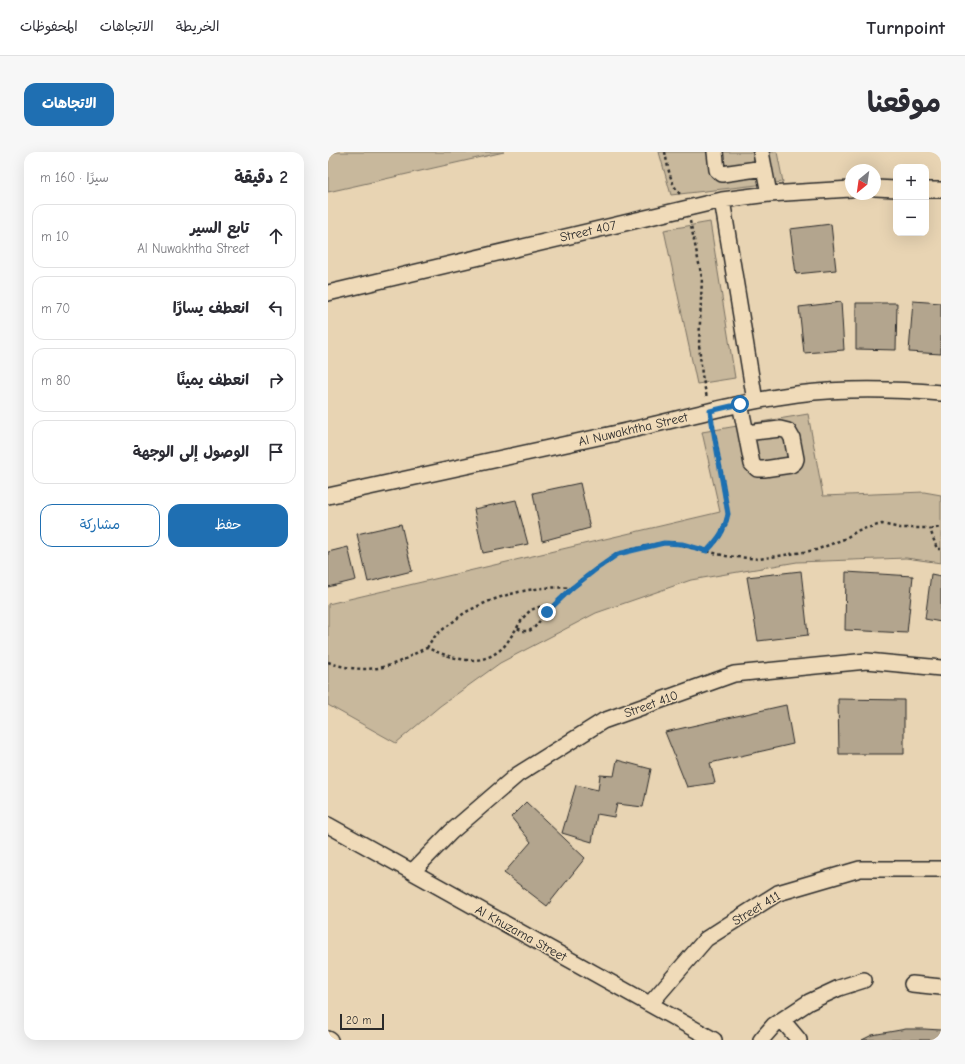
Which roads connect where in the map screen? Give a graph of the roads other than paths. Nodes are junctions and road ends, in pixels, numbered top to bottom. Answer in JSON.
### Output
{"nodes":[{"id":1,"x":715,"y":152,"type":"edge"},
{"id":2,"x":761,"y":152,"type":"edge"},
{"id":3,"x":764,"y":168,"type":"junction"},
{"id":4,"x":881,"y":188,"type":"edge"},
{"id":5,"x":845,"y":189,"type":"edge"},
{"id":6,"x":893,"y":189,"type":"edge"},
{"id":7,"x":929,"y":190,"type":"edge"},
{"id":8,"x":941,"y":190,"type":"edge"},
{"id":9,"x":769,"y":194,"type":"junction"},
{"id":10,"x":722,"y":200,"type":"junction"},
{"id":11,"x":328,"y":293,"type":"edge"},
{"id":12,"x":941,"y":393,"type":"edge"},
{"id":13,"x":747,"y":403,"type":"junction"},
{"id":14,"x":746,"y":433,"type":"dead end"},
{"id":15,"x":328,"y":496,"type":"edge"},
{"id":16,"x":941,"y":668,"type":"edge"},
{"id":17,"x":328,"y":825,"type":"edge"},
{"id":18,"x":941,"y":869,"type":"edge"},
{"id":19,"x":412,"y":872,"type":"junction"},
{"id":20,"x":864,"y":980,"type":"dead end"},
{"id":21,"x":912,"y":984,"type":"dead end"},
{"id":22,"x":941,"y":987,"type":"edge"},
{"id":23,"x":650,"y":1004,"type":"junction"},
{"id":24,"x":782,"y":1020,"type":"junction"},
{"id":25,"x":714,"y":1040,"type":"edge"},
{"id":26,"x":761,"y":1040,"type":"edge"},
{"id":27,"x":799,"y":1040,"type":"edge"}],
"edges":[{"from":1,"to":3,"type":"street"},
{"from":2,"to":3,"type":"street"},
{"from":3,"to":9,"type":"street"},
{"from":4,"to":6,"type":"street"},
{"from":5,"to":9,"type":"street","name":"Street 407"},
{"from":7,"to":8,"type":"street"},
{"from":9,"to":10,"type":"street","name":"Street 407"},
{"from":10,"to":11,"type":"street","name":"Street 407"},
{"from":10,"to":13,"type":"street"},
{"from":12,"to":13,"type":"street","name":"Al Nuwakhtha Street"},
{"from":13,"to":14,"type":"street"},
{"from":13,"to":15,"type":"street","name":"Al Nuwakhtha Street"},
{"from":16,"to":19,"type":"street","name":"Street 410"},
{"from":17,"to":19,"type":"street","name":"Al Khuzama Street"},
{"from":18,"to":23,"type":"street","name":"Street 411"},
{"from":19,"to":23,"type":"street","name":"Al Khuzama Street"},
{"from":20,"to":24,"type":"street"},
{"from":21,"to":22,"type":"street"},
{"from":23,"to":25,"type":"street","name":"Al Khuzama Street"},
{"from":24,"to":26,"type":"street"},
{"from":24,"to":27,"type":"street"}]}
